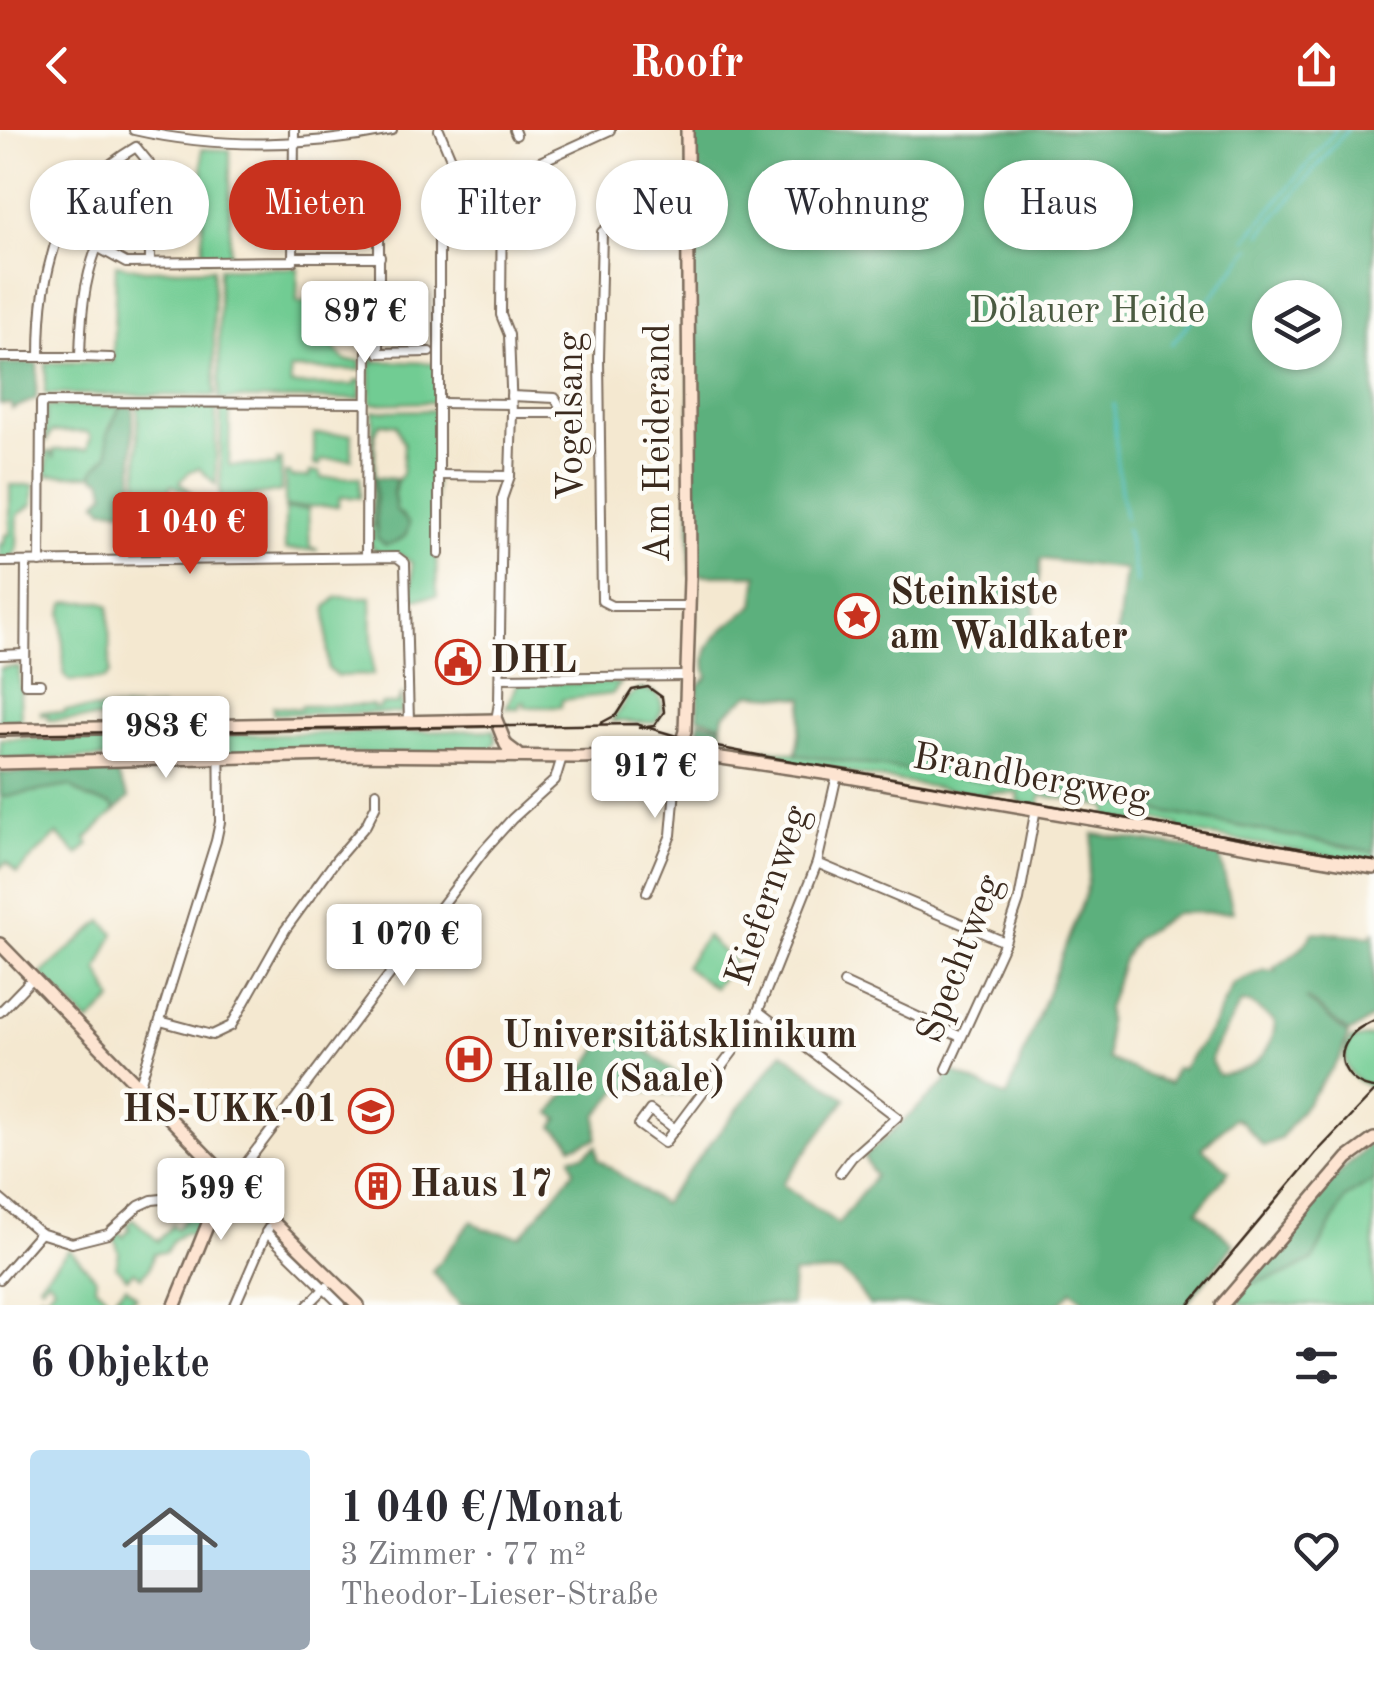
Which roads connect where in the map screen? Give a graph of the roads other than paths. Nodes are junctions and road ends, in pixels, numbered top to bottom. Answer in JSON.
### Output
{"nodes":[{"id":1,"x":134,"y":130,"type":"edge"},
{"id":2,"x":294,"y":130,"type":"edge"},
{"id":3,"x":392,"y":130,"type":"edge"},
{"id":4,"x":439,"y":130,"type":"edge"},
{"id":5,"x":610,"y":130,"type":"edge"},
{"id":6,"x":687,"y":130,"type":"edge"},
{"id":7,"x":171,"y":134,"type":"edge"},
{"id":8,"x":294,"y":142,"type":"junction"},
{"id":9,"x":119,"y":160,"type":"edge"},
{"id":10,"x":145,"y":160,"type":"edge"},
{"id":11,"x":294,"y":160,"type":"edge"},
{"id":12,"x":452,"y":160,"type":"edge"},
{"id":13,"x":545,"y":160,"type":"edge"},
{"id":14,"x":687,"y":160,"type":"edge"},
{"id":15,"x":53,"y":250,"type":"edge"},
{"id":16,"x":96,"y":250,"type":"edge"},
{"id":17,"x":102,"y":250,"type":"edge"},
{"id":18,"x":150,"y":250,"type":"edge"},
{"id":19,"x":293,"y":250,"type":"edge"},
{"id":20,"x":380,"y":250,"type":"edge"},
{"id":21,"x":439,"y":250,"type":"edge"},
{"id":22,"x":502,"y":250,"type":"edge"},
{"id":23,"x":602,"y":250,"type":"edge"},
{"id":24,"x":688,"y":250,"type":"edge"},
{"id":25,"x":293,"y":256,"type":"junction"},
{"id":26,"x":380,"y":257,"type":"junction"},
{"id":27,"x":150,"y":262,"type":"junction"},
{"id":28,"x":367,"y":333,"type":"dead end"},
{"id":29,"x":428,"y":352,"type":"dead end"},
{"id":30,"x":0,"y":357,"type":"edge"},
{"id":31,"x":40,"y":357,"type":"junction"},
{"id":32,"x":80,"y":358,"type":"junction"},
{"id":33,"x":111,"y":358,"type":"dead end"},
{"id":34,"x":366,"y":403,"type":"junction"},
{"id":35,"x":439,"y":403,"type":"junction"},
{"id":36,"x":511,"y":404,"type":"junction"},
{"id":37,"x":438,"y":476,"type":"junction"},
{"id":38,"x":510,"y":476,"type":"junction"},
{"id":39,"x":439,"y":554,"type":"dead end"},
{"id":40,"x":366,"y":556,"type":"junction"},
{"id":41,"x":0,"y":562,"type":"edge"},
{"id":42,"x":26,"y":562,"type":"junction"},
{"id":43,"x":40,"y":562,"type":"junction"},
{"id":44,"x":688,"y":606,"type":"junction"},
{"id":45,"x":24,"y":654,"type":"junction"},
{"id":46,"x":0,"y":655,"type":"edge"},
{"id":47,"x":686,"y":676,"type":"junction"},
{"id":48,"x":500,"y":678,"type":"junction"},
{"id":49,"x":40,"y":684,"type":"dead end"},
{"id":50,"x":496,"y":720,"type":"junction"},
{"id":51,"x":219,"y":722,"type":"junction"},
{"id":52,"x":409,"y":723,"type":"junction"},
{"id":53,"x":0,"y":730,"type":"edge"},
{"id":54,"x":502,"y":738,"type":"junction"},
{"id":55,"x":678,"y":754,"type":"junction"},
{"id":56,"x":489,"y":755,"type":"junction"},
{"id":57,"x":522,"y":755,"type":"junction"},
{"id":58,"x":562,"y":757,"type":"junction"},
{"id":59,"x":220,"y":759,"type":"junction"},
{"id":60,"x":0,"y":763,"type":"edge"},
{"id":61,"x":836,"y":774,"type":"junction"},
{"id":62,"x":376,"y":792,"type":"dead end"},
{"id":63,"x":1036,"y":808,"type":"junction"},
{"id":64,"x":817,"y":863,"type":"junction"},
{"id":65,"x":1374,"y":868,"type":"edge"},
{"id":66,"x":647,"y":892,"type":"dead end"},
{"id":67,"x":1005,"y":942,"type":"junction"},
{"id":68,"x":0,"y":944,"type":"edge"},
{"id":69,"x":33,"y":978,"type":"junction"},
{"id":70,"x":844,"y":982,"type":"dead end"},
{"id":71,"x":758,"y":1011,"type":"junction"},
{"id":72,"x":0,"y":1012,"type":"edge"},
{"id":73,"x":160,"y":1021,"type":"junction"},
{"id":74,"x":961,"y":1037,"type":"junction"},
{"id":75,"x":947,"y":1070,"type":"dead end"},
{"id":76,"x":139,"y":1086,"type":"junction"},
{"id":77,"x":675,"y":1129,"type":"junction"},
{"id":78,"x":1374,"y":1139,"type":"edge"},
{"id":79,"x":840,"y":1172,"type":"dead end"},
{"id":80,"x":230,"y":1180,"type":"junction"},
{"id":81,"x":0,"y":1199,"type":"edge"},
{"id":82,"x":212,"y":1210,"type":"junction"},
{"id":83,"x":269,"y":1226,"type":"junction"},
{"id":84,"x":40,"y":1233,"type":"junction"},
{"id":85,"x":192,"y":1263,"type":"junction"},
{"id":86,"x":0,"y":1279,"type":"edge"},
{"id":87,"x":328,"y":1284,"type":"junction"},
{"id":88,"x":174,"y":1305,"type":"edge"},
{"id":89,"x":235,"y":1305,"type":"edge"},
{"id":90,"x":308,"y":1305,"type":"edge"},
{"id":91,"x":341,"y":1305,"type":"edge"},
{"id":92,"x":358,"y":1305,"type":"edge"},
{"id":93,"x":1222,"y":1305,"type":"edge"}],
"edges":[{"from":1,"to":7,"type":"street"},
{"from":2,"to":8,"type":"street"},
{"from":3,"to":8,"type":"street"},
{"from":4,"to":12,"type":"street"},
{"from":5,"to":13,"type":"street"},
{"from":6,"to":14,"type":"main road","name":"Am Heiderand"},
{"from":7,"to":8,"type":"street"},
{"from":8,"to":11,"type":"street"},
{"from":9,"to":10,"type":"street"},
{"from":15,"to":31,"type":"street"},
{"from":16,"to":32,"type":"street"},
{"from":17,"to":27,"type":"street"},
{"from":18,"to":27,"type":"street"},
{"from":19,"to":25,"type":"street"},
{"from":20,"to":26,"type":"street"},
{"from":21,"to":35,"type":"street"},
{"from":22,"to":36,"type":"street"},
{"from":23,"to":44,"type":"street","name":"Vogelsang"},
{"from":24,"to":44,"type":"main road","name":"Am Heiderand"},
{"from":25,"to":26,"type":"street"},
{"from":25,"to":27,"type":"street"},
{"from":26,"to":29,"type":"street"},
{"from":28,"to":34,"type":"street"},
{"from":30,"to":31,"type":"street"},
{"from":31,"to":32,"type":"street"},
{"from":32,"to":33,"type":"street"},
{"from":34,"to":40,"type":"street"},
{"from":34,"to":43,"type":"street"},
{"from":35,"to":36,"type":"street"},
{"from":35,"to":37,"type":"street"},
{"from":36,"to":36,"type":"street"},
{"from":36,"to":38,"type":"street"},
{"from":37,"to":38,"type":"street"},
{"from":37,"to":39,"type":"street"},
{"from":38,"to":48,"type":"street"},
{"from":40,"to":43,"type":"street"},
{"from":40,"to":52,"type":"street"},
{"from":41,"to":42,"type":"street"},
{"from":42,"to":43,"type":"street"},
{"from":42,"to":45,"type":"street"},
{"from":44,"to":47,"type":"main road","name":"Am Heiderand"},
{"from":45,"to":46,"type":"street"},
{"from":45,"to":49,"type":"street"},
{"from":47,"to":48,"type":"street"},
{"from":47,"to":55,"type":"main road","name":"Am Heiderand"},
{"from":48,"to":50,"type":"street"},
{"from":50,"to":52,"type":"main road"},
{"from":50,"to":54,"type":"main road"},
{"from":51,"to":52,"type":"main road"},
{"from":51,"to":53,"type":"main road"},
{"from":51,"to":59,"type":"street"},
{"from":54,"to":56,"type":"main road"},
{"from":54,"to":57,"type":"main road"},
{"from":55,"to":58,"type":"main road","name":"Brandbergweg"},
{"from":55,"to":61,"type":"main road","name":"Brandbergweg"},
{"from":55,"to":66,"type":"street"},
{"from":56,"to":57,"type":"main road","name":"Brandbergweg"},
{"from":56,"to":59,"type":"main road","name":"Brandbergweg"},
{"from":57,"to":58,"type":"main road","name":"Brandbergweg"},
{"from":58,"to":80,"type":"street"},
{"from":59,"to":60,"type":"main road","name":"Brandbergweg"},
{"from":59,"to":73,"type":"street"},
{"from":61,"to":63,"type":"main road","name":"Brandbergweg"},
{"from":61,"to":64,"type":"street","name":"Kiefernweg"},
{"from":62,"to":73,"type":"street"},
{"from":63,"to":65,"type":"main road","name":"Brandbergweg"},
{"from":63,"to":67,"type":"street","name":"Spechtweg"},
{"from":64,"to":67,"type":"street"},
{"from":64,"to":71,"type":"street","name":"Kiefernweg"},
{"from":67,"to":74,"type":"street","name":"Spechtweg"},
{"from":68,"to":69,"type":"main road"},
{"from":69,"to":72,"type":"street"},
{"from":69,"to":76,"type":"main road"},
{"from":70,"to":74,"type":"street"},
{"from":71,"to":77,"type":"street","name":"Kiefernweg"},
{"from":71,"to":79,"type":"street"},
{"from":73,"to":76,"type":"street"},
{"from":74,"to":75,"type":"street","name":"Spechtweg"},
{"from":76,"to":80,"type":"main road"},
{"from":77,"to":77,"type":"street"},
{"from":78,"to":93,"type":"main road"},
{"from":80,"to":82,"type":"main road"},
{"from":80,"to":83,"type":"main road"},
{"from":80,"to":85,"type":"main road"},
{"from":81,"to":84,"type":"street"},
{"from":82,"to":84,"type":"street"},
{"from":82,"to":85,"type":"main road"},
{"from":83,"to":87,"type":"main road"},
{"from":83,"to":89,"type":"street"},
{"from":84,"to":86,"type":"street"},
{"from":85,"to":88,"type":"main road"},
{"from":87,"to":90,"type":"street"},
{"from":87,"to":91,"type":"street"},
{"from":87,"to":92,"type":"main road"}]}
